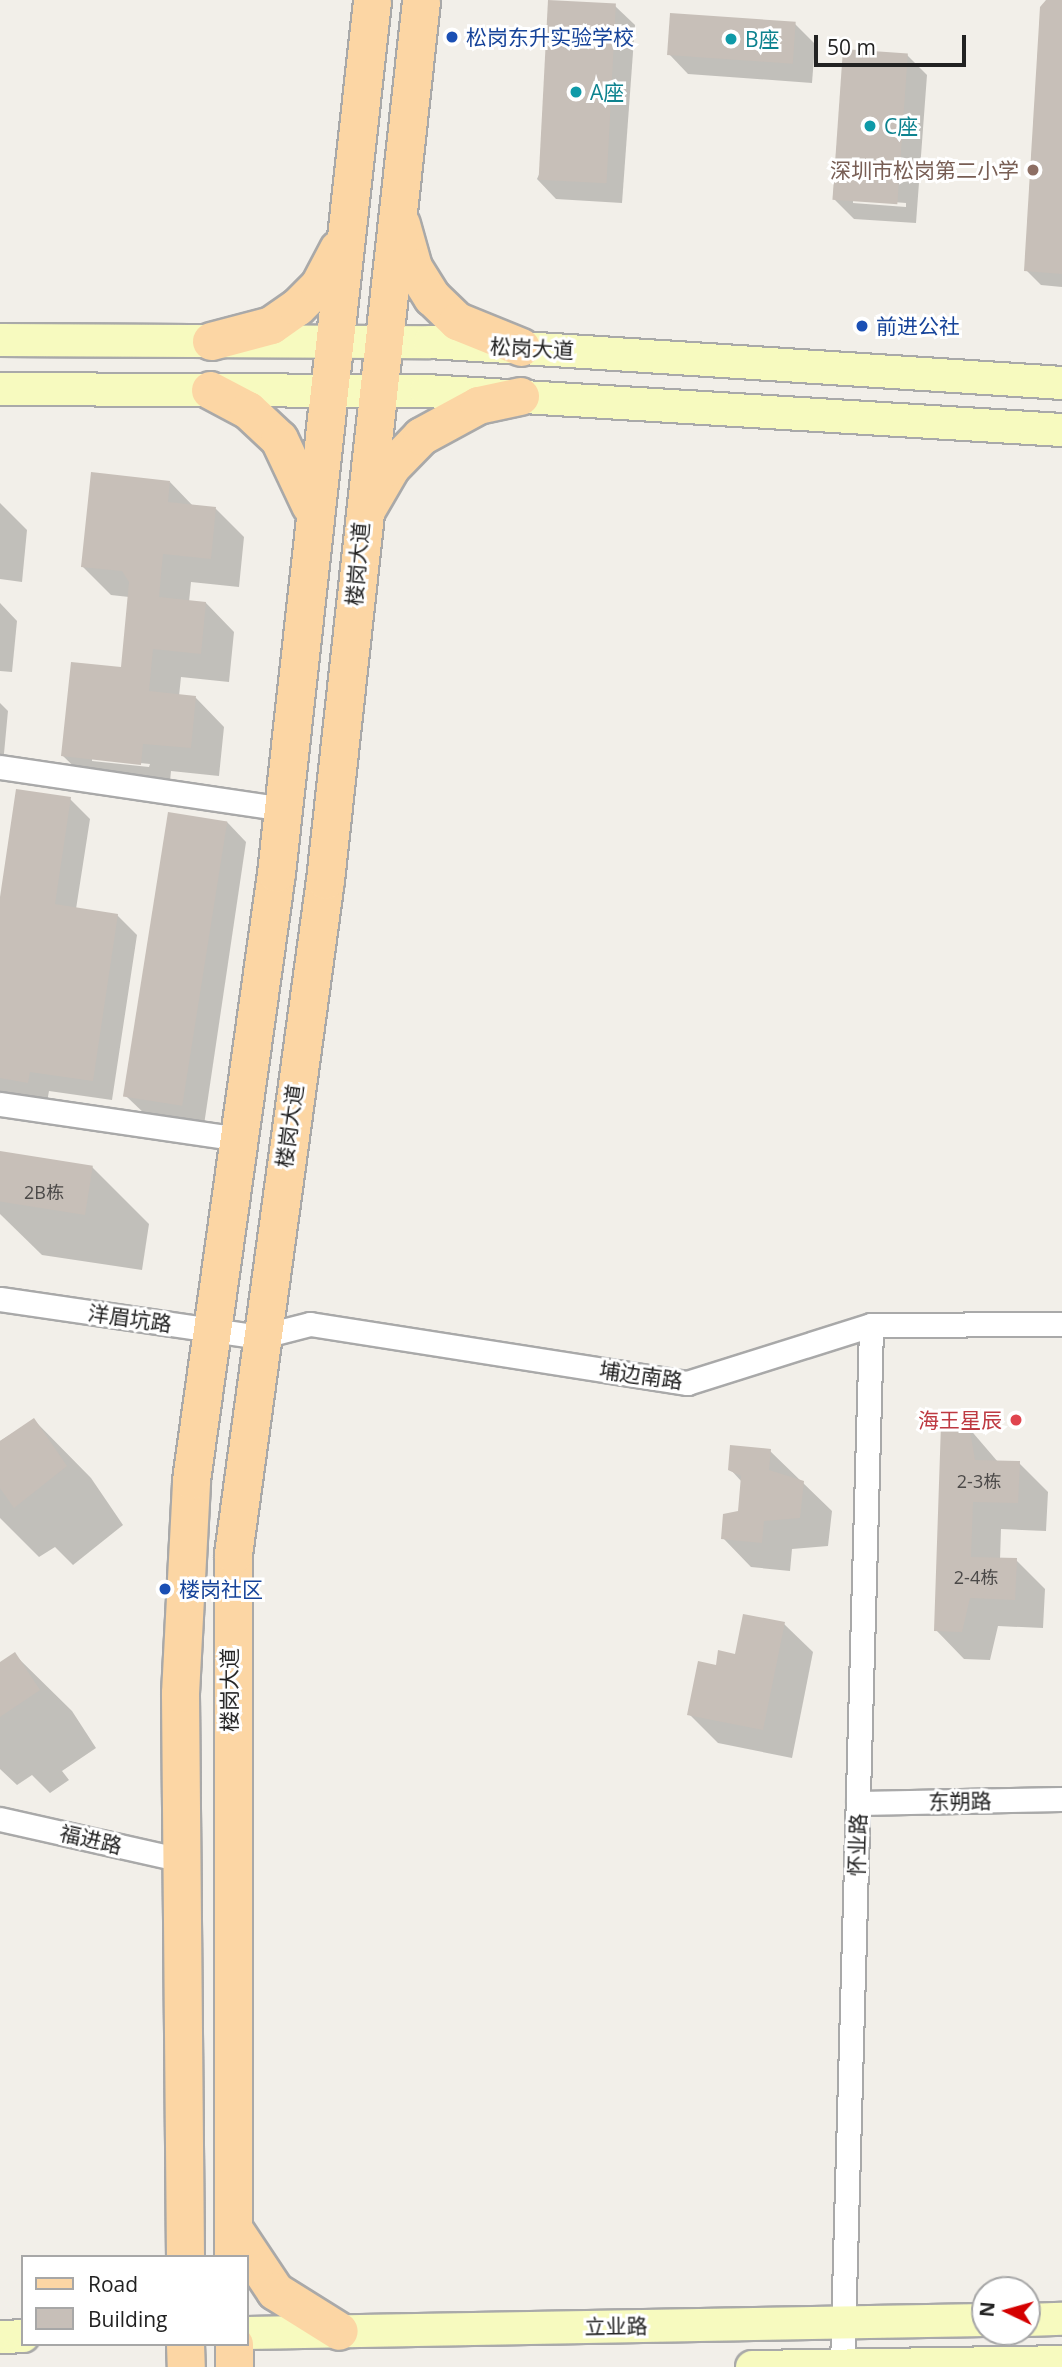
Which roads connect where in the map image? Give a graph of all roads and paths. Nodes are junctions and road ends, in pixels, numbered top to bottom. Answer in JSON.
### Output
{"nodes":[{"id":1,"x":372,"y":0,"type":"edge"},
{"id":2,"x":421,"y":0,"type":"edge"},
{"id":3,"x":350,"y":197,"type":"junction"},
{"id":4,"x":398,"y":199,"type":"junction"},
{"id":5,"x":0,"y":340,"type":"edge"},
{"id":6,"x":211,"y":341,"type":"junction"},
{"id":7,"x":332,"y":342,"type":"junction"},
{"id":8,"x":381,"y":342,"type":"junction"},
{"id":9,"x":521,"y":347,"type":"junction"},
{"id":10,"x":1062,"y":383,"type":"edge"},
{"id":11,"x":0,"y":389,"type":"edge"},
{"id":12,"x":210,"y":390,"type":"junction"},
{"id":13,"x":326,"y":391,"type":"junction"},
{"id":14,"x":375,"y":391,"type":"junction"},
{"id":15,"x":520,"y":396,"type":"junction"},
{"id":16,"x":1062,"y":430,"type":"edge"},
{"id":17,"x":313,"y":516,"type":"junction"},
{"id":18,"x":361,"y":524,"type":"junction"},
{"id":19,"x":0,"y":767,"type":"edge"},
{"id":20,"x":284,"y":809,"type":"junction"},
{"id":21,"x":0,"y":1104,"type":"edge"},
{"id":22,"x":239,"y":1139,"type":"junction"},
{"id":23,"x":0,"y":1299,"type":"edge"},
{"id":24,"x":1062,"y":1324,"type":"edge"},
{"id":25,"x":871,"y":1325,"type":"junction"},
{"id":26,"x":211,"y":1330,"type":"junction"},
{"id":27,"x":259,"y":1337,"type":"junction"},
{"id":28,"x":1062,"y":1799,"type":"edge"},
{"id":29,"x":858,"y":1803,"type":"junction"},
{"id":30,"x":0,"y":1819,"type":"edge"},
{"id":31,"x":182,"y":1860,"type":"junction"},
{"id":32,"x":233,"y":2242,"type":"edge"},
{"id":33,"x":180,"y":2247,"type":"edge"},
{"id":34,"x":248,"y":2260,"type":"edge"},
{"id":35,"x":1062,"y":2319,"type":"edge"},
{"id":36,"x":971,"y":2320,"type":"edge"},
{"id":37,"x":1041,"y":2320,"type":"edge"},
{"id":38,"x":844,"y":2323,"type":"junction"},
{"id":39,"x":339,"y":2331,"type":"junction"},
{"id":40,"x":248,"y":2333,"type":"edge"},
{"id":41,"x":21,"y":2336,"type":"edge"},
{"id":42,"x":0,"y":2337,"type":"edge"},
{"id":43,"x":186,"y":2346,"type":"edge"},
{"id":44,"x":234,"y":2346,"type":"edge"},
{"id":45,"x":1062,"y":2362,"type":"edge"},
{"id":46,"x":842,"y":2365,"type":"edge"},
{"id":47,"x":186,"y":2367,"type":"edge"},
{"id":48,"x":234,"y":2367,"type":"edge"},
{"id":49,"x":752,"y":2367,"type":"edge"}],
"edges":[{"from":1,"to":3,"type":"main road"},
{"from":2,"to":4,"type":"main road","name":"楼岗大道"},
{"from":3,"to":6,"type":"main road"},
{"from":3,"to":7,"type":"main road"},
{"from":4,"to":8,"type":"main road","name":"楼岗大道"},
{"from":4,"to":9,"type":"main road"},
{"from":5,"to":6,"type":"main road","name":"松岗大道"},
{"from":6,"to":7,"type":"main road","name":"松岗大道"},
{"from":7,"to":8,"type":"main road","name":"松岗大道"},
{"from":7,"to":13,"type":"main road"},
{"from":8,"to":9,"type":"main road","name":"松岗大道"},
{"from":8,"to":14,"type":"main road","name":"楼岗大道"},
{"from":9,"to":10,"type":"main road","name":"松岗大道"},
{"from":11,"to":12,"type":"main road"},
{"from":12,"to":13,"type":"main road"},
{"from":12,"to":17,"type":"main road"},
{"from":13,"to":14,"type":"main road"},
{"from":13,"to":17,"type":"main road"},
{"from":14,"to":15,"type":"main road"},
{"from":14,"to":18,"type":"main road","name":"楼岗大道"},
{"from":15,"to":16,"type":"main road"},
{"from":15,"to":18,"type":"main road"},
{"from":17,"to":20,"type":"main road"},
{"from":18,"to":27,"type":"main road","name":"楼岗大道"},
{"from":19,"to":20,"type":"street"},
{"from":20,"to":22,"type":"main road"},
{"from":21,"to":22,"type":"street"},
{"from":22,"to":26,"type":"main road"},
{"from":23,"to":26,"type":"street","name":"洋眉坑路"},
{"from":24,"to":25,"type":"street","name":"埔边南路"},
{"from":25,"to":27,"type":"street","name":"埔边南路"},
{"from":25,"to":29,"type":"street","name":"怀业路"},
{"from":26,"to":27,"type":"street","name":"洋眉坑路"},
{"from":26,"to":31,"type":"main road"},
{"from":27,"to":32,"type":"main road","name":"楼岗大道"},
{"from":28,"to":29,"type":"street","name":"东朔路"},
{"from":29,"to":38,"type":"street","name":"怀业路"},
{"from":30,"to":31,"type":"street","name":"福进路"},
{"from":31,"to":33,"type":"main road"},
{"from":34,"to":39,"type":"main road"},
{"from":35,"to":37,"type":"main road"},
{"from":36,"to":38,"type":"main road","name":"立业路"},
{"from":38,"to":39,"type":"main road","name":"立业路"},
{"from":38,"to":46,"type":"street","name":"怀业路"},
{"from":39,"to":40,"type":"main road","name":"立业路"},
{"from":41,"to":42,"type":"main road"},
{"from":43,"to":47,"type":"main road"},
{"from":44,"to":48,"type":"main road"},
{"from":45,"to":46,"type":"main road"},
{"from":46,"to":49,"type":"main road"}]}
